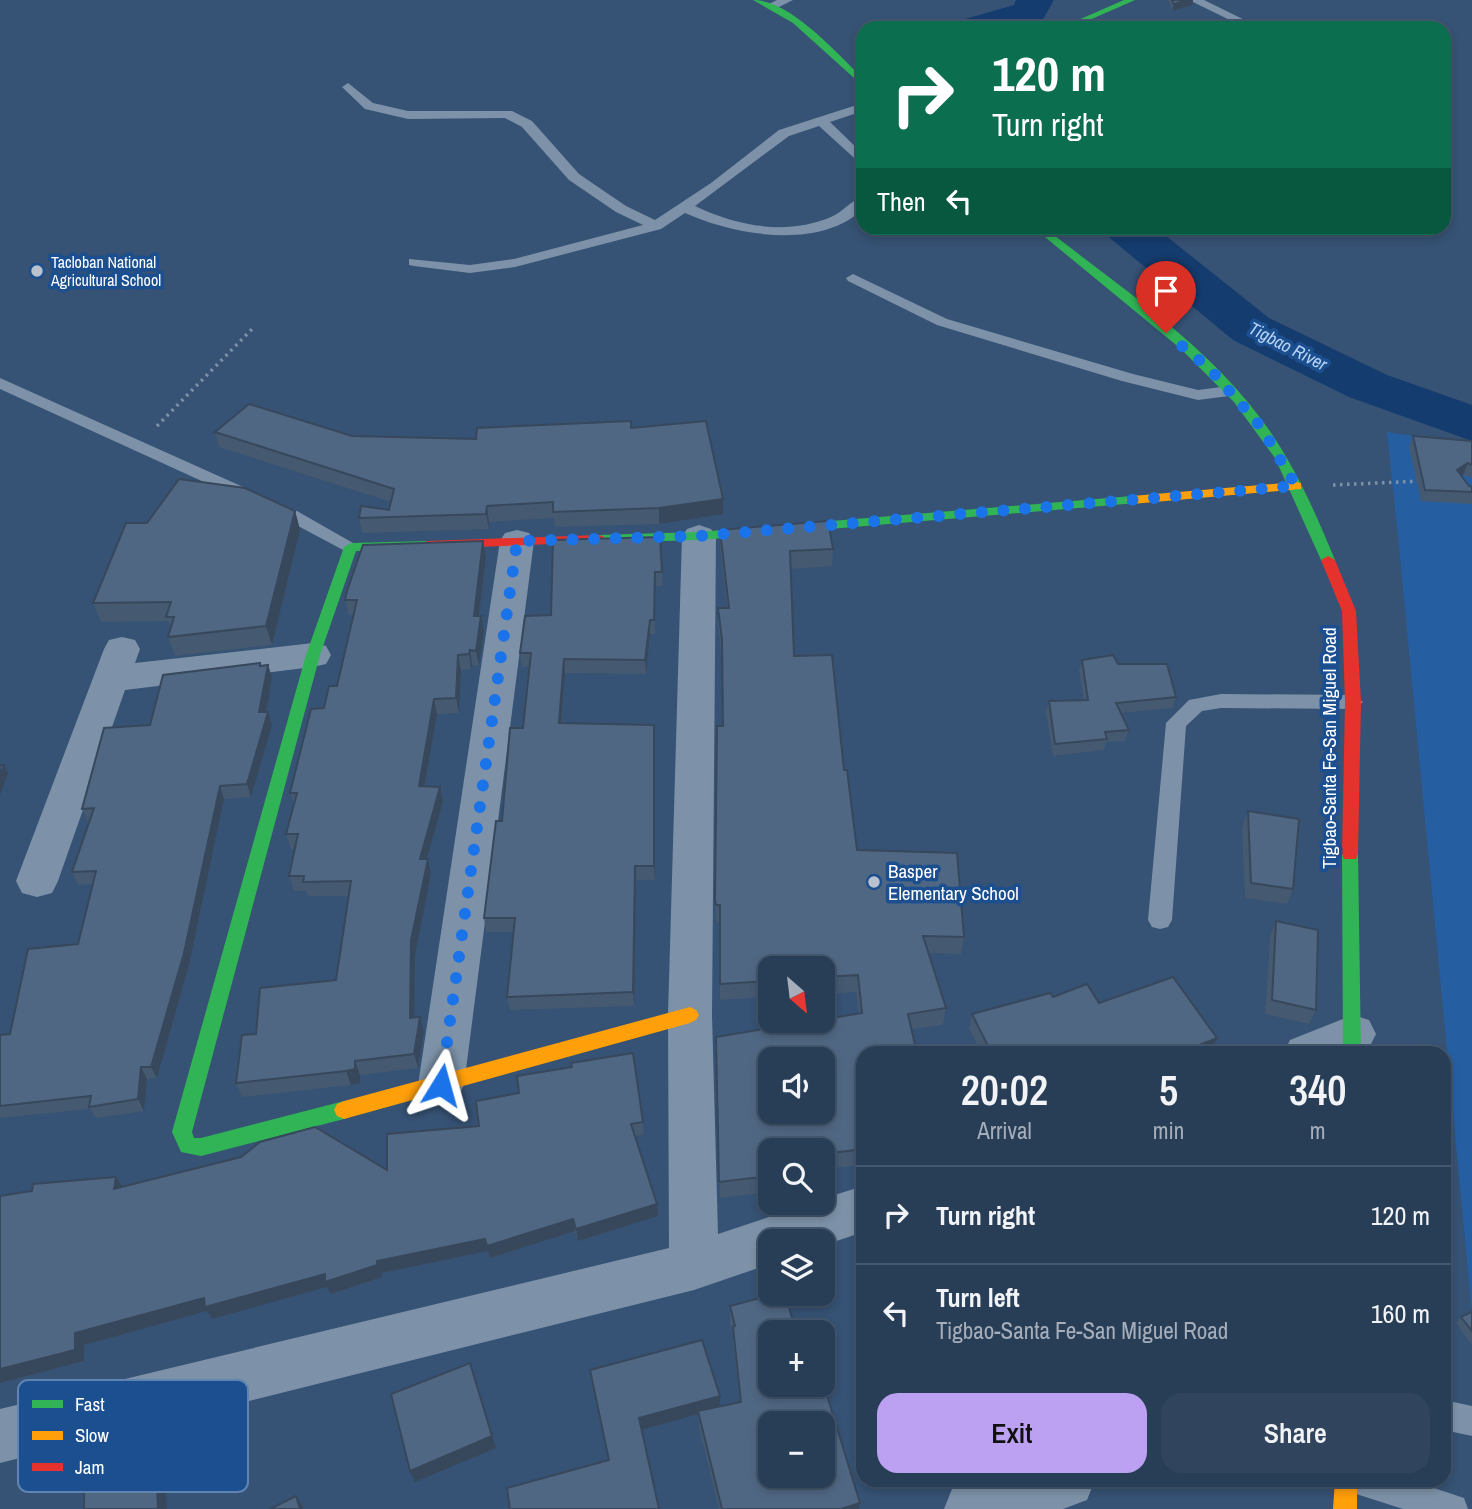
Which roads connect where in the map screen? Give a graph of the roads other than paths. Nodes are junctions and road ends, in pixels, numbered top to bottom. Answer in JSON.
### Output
{"nodes":[{"id":1,"x":757,"y":0,"type":"edge"},
{"id":2,"x":1131,"y":0,"type":"edge"},
{"id":3,"x":1195,"y":0,"type":"edge"},
{"id":4,"x":780,"y":3,"type":"edge"},
{"id":5,"x":1081,"y":21,"type":"edge"},
{"id":6,"x":1240,"y":21,"type":"edge"},
{"id":7,"x":856,"y":76,"type":"edge"},
{"id":8,"x":348,"y":87,"type":"dead end"},
{"id":9,"x":856,"y":109,"type":"edge"},
{"id":10,"x":820,"y":119,"type":"junction"},
{"id":11,"x":856,"y":155,"type":"edge"},
{"id":12,"x":856,"y":206,"type":"edge"},
{"id":13,"x":684,"y":207,"type":"junction"},
{"id":14,"x":656,"y":226,"type":"junction"},
{"id":15,"x":1048,"y":235,"type":"edge"},
{"id":16,"x":414,"y":262,"type":"dead end"},
{"id":17,"x":853,"y":278,"type":"dead end"},
{"id":18,"x":0,"y":383,"type":"edge"},
{"id":19,"x":1229,"y":391,"type":"junction"},
{"id":20,"x":1296,"y":486,"type":"junction"},
{"id":21,"x":699,"y":536,"type":"junction"},
{"id":22,"x":517,"y":541,"type":"junction"},
{"id":23,"x":351,"y":547,"type":"junction"},
{"id":24,"x":313,"y":655,"type":"junction"},
{"id":25,"x":1353,"y":702,"type":"junction"},
{"id":26,"x":37,"y":881,"type":"dead end"},
{"id":27,"x":1160,"y":920,"type":"dead end"},
{"id":28,"x":690,"y":1015,"type":"junction"},
{"id":29,"x":1352,"y":1044,"type":"edge"},
{"id":30,"x":441,"y":1085,"type":"junction"},
{"id":31,"x":856,"y":1211,"type":"edge"},
{"id":32,"x":694,"y":1266,"type":"junction"},
{"id":33,"x":229,"y":1380,"type":"edge"},
{"id":34,"x":1451,"y":1417,"type":"edge"},
{"id":35,"x":1472,"y":1422,"type":"edge"},
{"id":36,"x":18,"y":1432,"type":"edge"},
{"id":37,"x":0,"y":1436,"type":"edge"},
{"id":38,"x":1044,"y":1487,"type":"edge"},
{"id":39,"x":1346,"y":1487,"type":"edge"},
{"id":40,"x":1380,"y":1487,"type":"edge"},
{"id":41,"x":972,"y":1509,"type":"edge"},
{"id":42,"x":1345,"y":1509,"type":"edge"},
{"id":43,"x":1453,"y":1509,"type":"edge"}],
"edges":[{"from":1,"to":4,"type":"street"},
{"from":2,"to":5,"type":"street"},
{"from":3,"to":6,"type":"lane"},
{"from":4,"to":7,"type":"street"},
{"from":8,"to":14,"type":"lane"},
{"from":9,"to":10,"type":"lane"},
{"from":10,"to":11,"type":"lane"},
{"from":10,"to":13,"type":"lane"},
{"from":12,"to":13,"type":"lane"},
{"from":13,"to":14,"type":"lane"},
{"from":14,"to":16,"type":"lane"},
{"from":15,"to":19,"type":"street","name":"Tigbao-Santa Fe-San Miguel Road"},
{"from":17,"to":19,"type":"lane"},
{"from":18,"to":23,"type":"lane"},
{"from":19,"to":20,"type":"street","name":"Tigbao-Santa Fe-San Miguel Road"},
{"from":20,"to":21,"type":"street"},
{"from":20,"to":25,"type":"street","name":"Tigbao-Santa Fe-San Miguel Road"},
{"from":21,"to":22,"type":"street"},
{"from":21,"to":28,"type":"street"},
{"from":22,"to":23,"type":"street"},
{"from":22,"to":30,"type":"street"},
{"from":23,"to":24,"type":"street"},
{"from":24,"to":26,"type":"street"},
{"from":24,"to":30,"type":"street"},
{"from":25,"to":27,"type":"lane"},
{"from":25,"to":29,"type":"street","name":"Tigbao-Santa Fe-San Miguel Road"},
{"from":28,"to":30,"type":"street"},
{"from":28,"to":32,"type":"street"},
{"from":31,"to":32,"type":"street"},
{"from":32,"to":33,"type":"street"},
{"from":34,"to":35,"type":"lane"},
{"from":36,"to":37,"type":"street"},
{"from":38,"to":41,"type":"street"},
{"from":39,"to":42,"type":"street"},
{"from":40,"to":43,"type":"lane"}]}
